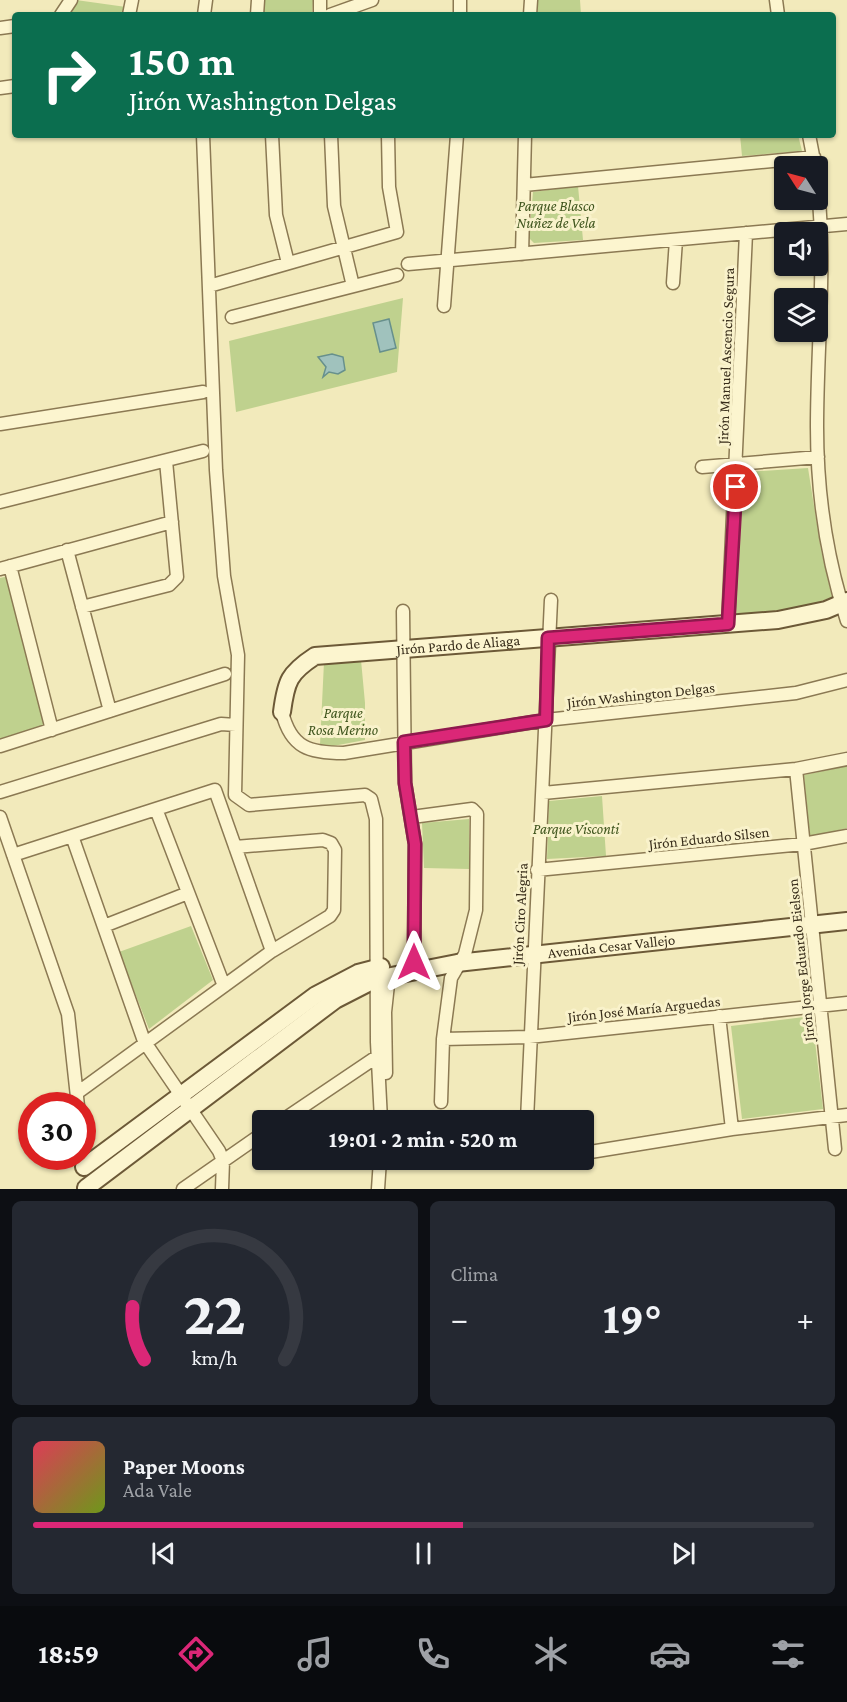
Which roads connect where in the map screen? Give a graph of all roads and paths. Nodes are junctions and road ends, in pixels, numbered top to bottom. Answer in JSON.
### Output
{"nodes":[{"id":1,"x":372,"y":0,"type":"edge"},
{"id":2,"x":338,"y":12,"type":"edge"},
{"id":3,"x":203,"y":138,"type":"edge"},
{"id":4,"x":272,"y":138,"type":"edge"},
{"id":5,"x":331,"y":138,"type":"edge"},
{"id":6,"x":388,"y":138,"type":"edge"},
{"id":7,"x":457,"y":138,"type":"edge"},
{"id":8,"x":525,"y":138,"type":"edge"},
{"id":9,"x":810,"y":138,"type":"edge"},
{"id":10,"x":814,"y":156,"type":"edge"},
{"id":11,"x":774,"y":165,"type":"edge"},
{"id":12,"x":524,"y":185,"type":"junction"},
{"id":13,"x":847,"y":224,"type":"edge"},
{"id":14,"x":828,"y":226,"type":"edge"},
{"id":15,"x":774,"y":231,"type":"edge"},
{"id":16,"x":746,"y":233,"type":"junction"},
{"id":17,"x":676,"y":240,"type":"junction"},
{"id":18,"x":342,"y":248,"type":"junction"},
{"id":19,"x":522,"y":254,"type":"junction"},
{"id":20,"x":448,"y":260,"type":"junction"},
{"id":21,"x":288,"y":263,"type":"junction"},
{"id":22,"x":408,"y":264,"type":"dead end"},
{"id":23,"x":397,"y":275,"type":"dead end"},
{"id":24,"x":821,"y":276,"type":"edge"},
{"id":25,"x":673,"y":283,"type":"dead end"},
{"id":26,"x":209,"y":286,"type":"junction"},
{"id":27,"x":353,"y":286,"type":"junction"},
{"id":28,"x":444,"y":306,"type":"dead end"},
{"id":29,"x":232,"y":317,"type":"dead end"},
{"id":30,"x":203,"y":392,"type":"dead end"},
{"id":31,"x":0,"y":424,"type":"edge"},
{"id":32,"x":203,"y":452,"type":"dead end"},
{"id":33,"x":819,"y":457,"type":"junction"},
{"id":34,"x":166,"y":461,"type":"junction"},
{"id":35,"x":737,"y":464,"type":"junction"},
{"id":36,"x":702,"y":467,"type":"dead end"},
{"id":37,"x":0,"y":502,"type":"edge"},
{"id":38,"x":172,"y":522,"type":"junction"},
{"id":39,"x":67,"y":550,"type":"junction"},
{"id":40,"x":5,"y":568,"type":"edge"},
{"id":41,"x":551,"y":600,"type":"dead end"},
{"id":42,"x":844,"y":602,"type":"edge"},
{"id":43,"x":82,"y":607,"type":"junction"},
{"id":44,"x":403,"y":611,"type":"dead end"},
{"id":45,"x":847,"y":621,"type":"edge"},
{"id":46,"x":728,"y":624,"type":"junction"},
{"id":47,"x":548,"y":638,"type":"junction"},
{"id":48,"x":403,"y":649,"type":"junction"},
{"id":49,"x":225,"y":674,"type":"dead end"},
{"id":50,"x":847,"y":680,"type":"edge"},
{"id":51,"x":110,"y":711,"type":"junction"},
{"id":52,"x":282,"y":712,"type":"joint"},
{"id":53,"x":546,"y":720,"type":"junction"},
{"id":54,"x":236,"y":725,"type":"junction"},
{"id":55,"x":52,"y":729,"type":"junction"},
{"id":56,"x":404,"y":742,"type":"junction"},
{"id":57,"x":0,"y":746,"type":"edge"},
{"id":58,"x":847,"y":759,"type":"edge"},
{"id":59,"x":796,"y":769,"type":"junction"},
{"id":60,"x":0,"y":792,"type":"edge"},
{"id":61,"x":543,"y":793,"type":"junction"},
{"id":62,"x":156,"y":809,"type":"junction"},
{"id":63,"x":0,"y":817,"type":"edge"},
{"id":64,"x":412,"y":817,"type":"junction"},
{"id":65,"x":72,"y":836,"type":"junction"},
{"id":66,"x":847,"y":836,"type":"edge"},
{"id":67,"x":803,"y":843,"type":"junction"},
{"id":68,"x":235,"y":847,"type":"junction"},
{"id":69,"x":14,"y":855,"type":"junction"},
{"id":70,"x":537,"y":870,"type":"junction"},
{"id":71,"x":188,"y":893,"type":"junction"},
{"id":72,"x":847,"y":913,"type":"edge"},
{"id":73,"x":811,"y":920,"type":"junction"},
{"id":74,"x":847,"y":921,"type":"edge"},
{"id":75,"x":104,"y":926,"type":"junction"},
{"id":76,"x":534,"y":949,"type":"junction"},
{"id":77,"x":272,"y":951,"type":"junction"},
{"id":78,"x":461,"y":958,"type":"junction"},
{"id":79,"x":414,"y":962,"type":"junction"},
{"id":80,"x":380,"y":974,"type":"junction"},
{"id":81,"x":224,"y":986,"type":"junction"},
{"id":82,"x":847,"y":1003,"type":"edge"},
{"id":83,"x":820,"y":1006,"type":"junction"},
{"id":84,"x":719,"y":1016,"type":"junction"},
{"id":85,"x":529,"y":1037,"type":"junction"},
{"id":86,"x":443,"y":1039,"type":"junction"},
{"id":87,"x":146,"y":1042,"type":"junction"},
{"id":88,"x":378,"y":1056,"type":"junction"},
{"id":89,"x":77,"y":1092,"type":"edge"},
{"id":90,"x":86,"y":1092,"type":"edge"},
{"id":91,"x":181,"y":1094,"type":"junction"},
{"id":92,"x":441,"y":1102,"type":"dead end"},
{"id":93,"x":190,"y":1108,"type":"junction"},
{"id":94,"x":298,"y":1110,"type":"edge"},
{"id":95,"x":381,"y":1110,"type":"edge"},
{"id":96,"x":388,"y":1110,"type":"edge"},
{"id":97,"x":527,"y":1110,"type":"edge"},
{"id":98,"x":847,"y":1115,"type":"edge"},
{"id":99,"x":832,"y":1117,"type":"junction"},
{"id":100,"x":732,"y":1129,"type":"junction"},
{"id":101,"x":252,"y":1141,"type":"edge"},
{"id":102,"x":836,"y":1149,"type":"dead end"},
{"id":103,"x":594,"y":1151,"type":"edge"},
{"id":104,"x":96,"y":1152,"type":"edge"},
{"id":105,"x":224,"y":1161,"type":"junction"},
{"id":106,"x":84,"y":1170,"type":"edge"},
{"id":107,"x":379,"y":1170,"type":"edge"},
{"id":108,"x":86,"y":1189,"type":"edge"},
{"id":109,"x":183,"y":1189,"type":"edge"},
{"id":110,"x":222,"y":1189,"type":"edge"},
{"id":111,"x":378,"y":1189,"type":"edge"}],
"edges":[{"from":1,"to":2,"type":"street"},
{"from":3,"to":26,"type":"street"},
{"from":4,"to":21,"type":"street"},
{"from":5,"to":18,"type":"street"},
{"from":6,"to":18,"type":"street"},
{"from":7,"to":20,"type":"street"},
{"from":8,"to":12,"type":"street"},
{"from":9,"to":10,"type":"street"},
{"from":11,"to":12,"type":"street"},
{"from":12,"to":19,"type":"street"},
{"from":13,"to":14,"type":"street"},
{"from":15,"to":16,"type":"street"},
{"from":16,"to":17,"type":"street"},
{"from":16,"to":35,"type":"street","name":"Jirón Manuel Ascencio Segura"},
{"from":17,"to":19,"type":"street"},
{"from":17,"to":25,"type":"street"},
{"from":18,"to":21,"type":"street"},
{"from":18,"to":27,"type":"street"},
{"from":19,"to":20,"type":"street"},
{"from":20,"to":22,"type":"street"},
{"from":20,"to":28,"type":"street"},
{"from":21,"to":26,"type":"street"},
{"from":23,"to":27,"type":"street"},
{"from":24,"to":33,"type":"street"},
{"from":26,"to":54,"type":"street"},
{"from":27,"to":29,"type":"street"},
{"from":30,"to":31,"type":"street"},
{"from":32,"to":34,"type":"street"},
{"from":33,"to":35,"type":"street"},
{"from":33,"to":42,"type":"street"},
{"from":34,"to":37,"type":"street"},
{"from":34,"to":38,"type":"street"},
{"from":35,"to":36,"type":"street"},
{"from":35,"to":46,"type":"street","name":"Jirón Manuel Ascencio Segura"},
{"from":38,"to":39,"type":"street"},
{"from":38,"to":43,"type":"street"},
{"from":39,"to":40,"type":"street"},
{"from":39,"to":43,"type":"street"},
{"from":40,"to":55,"type":"street"},
{"from":41,"to":47,"type":"street","name":"Jirón Ciro Alegria"},
{"from":42,"to":45,"type":"street"},
{"from":42,"to":46,"type":"street","name":"Jirón Pardo de Aliaga"},
{"from":43,"to":51,"type":"street"},
{"from":44,"to":48,"type":"street"},
{"from":46,"to":47,"type":"street","name":"Jirón Pardo de Aliaga"},
{"from":47,"to":48,"type":"street","name":"Jirón Pardo de Aliaga"},
{"from":47,"to":53,"type":"street","name":"Jirón Ciro Alegria"},
{"from":48,"to":52,"type":"street","name":"Jirón Pardo de Aliaga"},
{"from":48,"to":56,"type":"street"},
{"from":49,"to":51,"type":"street"},
{"from":50,"to":53,"type":"street","name":"Jirón Washington Delgas"},
{"from":51,"to":55,"type":"street"},
{"from":52,"to":56,"type":"street","name":"Jirón Washington Delgas"},
{"from":53,"to":56,"type":"street","name":"Jirón Washington Delgas"},
{"from":53,"to":61,"type":"street","name":"Jirón Ciro Alegria"},
{"from":54,"to":60,"type":"street"},
{"from":54,"to":80,"type":"street"},
{"from":55,"to":57,"type":"street"},
{"from":56,"to":64,"type":"street"},
{"from":58,"to":59,"type":"street"},
{"from":59,"to":61,"type":"street"},
{"from":59,"to":67,"type":"street","name":"Jirón Jorge Eduardo Eielson"},
{"from":61,"to":70,"type":"street","name":"Jirón Ciro Alegria"},
{"from":62,"to":65,"type":"street"},
{"from":62,"to":68,"type":"street"},
{"from":62,"to":71,"type":"street"},
{"from":63,"to":69,"type":"street"},
{"from":64,"to":78,"type":"street"},
{"from":64,"to":79,"type":"street"},
{"from":65,"to":69,"type":"street"},
{"from":65,"to":75,"type":"street"},
{"from":66,"to":67,"type":"street","name":"Jirón Eduardo Silsen"},
{"from":67,"to":70,"type":"street","name":"Jirón Eduardo Silsen"},
{"from":67,"to":73,"type":"street","name":"Jirón Jorge Eduardo Eielson"},
{"from":68,"to":77,"type":"street"},
{"from":68,"to":77,"type":"street"},
{"from":69,"to":89,"type":"street"},
{"from":70,"to":76,"type":"street","name":"Jirón Ciro Alegria"},
{"from":71,"to":75,"type":"street"},
{"from":71,"to":81,"type":"street"},
{"from":72,"to":73,"type":"street","name":"Avenida Cesar Vallejo"},
{"from":73,"to":74,"type":"street","name":"Avenida Cesar Vallejo"},
{"from":73,"to":76,"type":"street","name":"Avenida Cesar Vallejo"},
{"from":73,"to":83,"type":"street","name":"Jirón Jorge Eduardo Eielson"},
{"from":75,"to":87,"type":"street"},
{"from":76,"to":78,"type":"street","name":"Avenida Cesar Vallejo"},
{"from":76,"to":85,"type":"street","name":"Jirón Ciro Alegria"},
{"from":77,"to":81,"type":"street"},
{"from":78,"to":79,"type":"street","name":"Avenida Cesar Vallejo"},
{"from":78,"to":80,"type":"street","name":"Avenida Cesar Vallejo"},
{"from":78,"to":86,"type":"street"},
{"from":79,"to":80,"type":"street","name":"Avenida Cesar Vallejo"},
{"from":80,"to":88,"type":"street"},
{"from":80,"to":91,"type":"street"},
{"from":80,"to":93,"type":"street"},
{"from":80,"to":96,"type":"street"},
{"from":81,"to":87,"type":"street"},
{"from":82,"to":83,"type":"street","name":"Jirón José María Arguedas"},
{"from":83,"to":84,"type":"street","name":"Jirón José María Arguedas"},
{"from":83,"to":99,"type":"street","name":"Jirón Jorge Eduardo Eielson"},
{"from":84,"to":85,"type":"street","name":"Jirón José María Arguedas"},
{"from":84,"to":100,"type":"street"},
{"from":85,"to":86,"type":"street","name":"Jirón José María Arguedas"},
{"from":85,"to":97,"type":"street","name":"Jirón Ciro Alegria"},
{"from":86,"to":92,"type":"street"},
{"from":87,"to":90,"type":"street"},
{"from":87,"to":91,"type":"street"},
{"from":88,"to":94,"type":"street"},
{"from":88,"to":95,"type":"street"},
{"from":91,"to":93,"type":"street"},
{"from":91,"to":104,"type":"street"},
{"from":93,"to":105,"type":"street"},
{"from":93,"to":108,"type":"street"},
{"from":98,"to":99,"type":"street"},
{"from":99,"to":100,"type":"street"},
{"from":99,"to":102,"type":"street","name":"Jirón Jorge Eduardo Eielson"},
{"from":100,"to":103,"type":"street"},
{"from":101,"to":105,"type":"street"},
{"from":105,"to":109,"type":"street"},
{"from":105,"to":110,"type":"street"},
{"from":106,"to":108,"type":"street"},
{"from":107,"to":111,"type":"street"}]}
